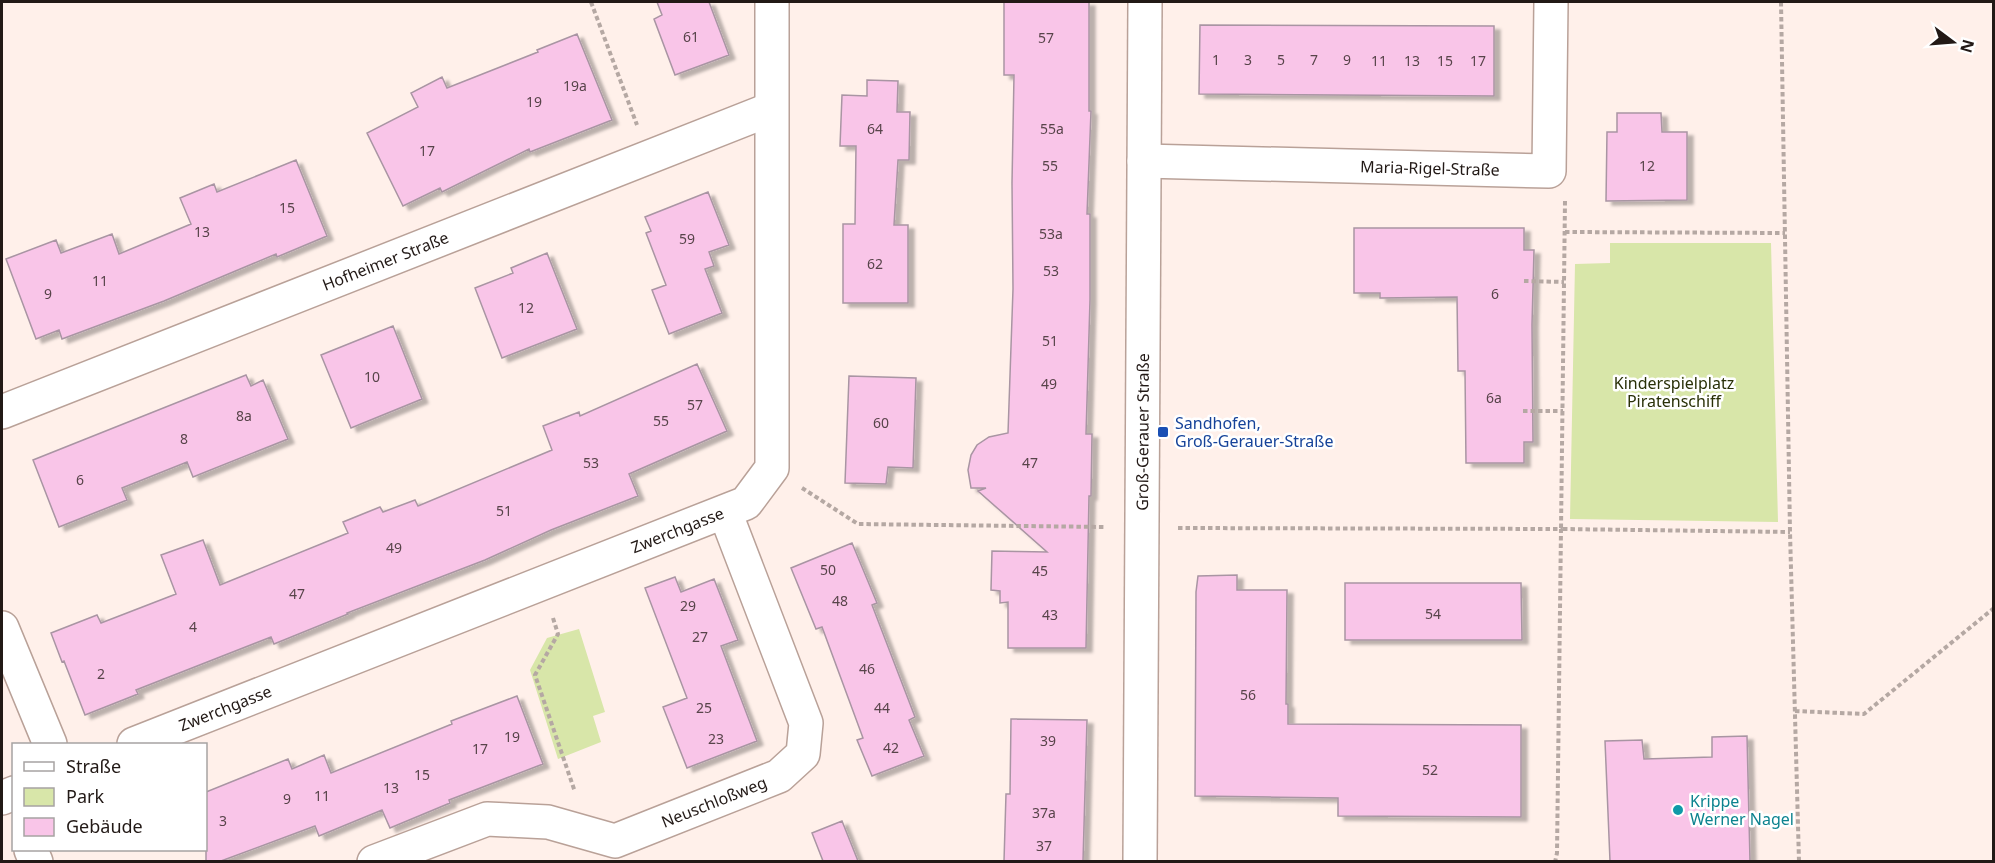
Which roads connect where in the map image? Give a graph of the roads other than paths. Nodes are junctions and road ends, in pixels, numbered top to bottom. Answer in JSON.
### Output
{"nodes":[{"id":1,"x":772,"y":2,"type":"edge"},
{"id":2,"x":1145,"y":2,"type":"edge"},
{"id":3,"x":1551,"y":2,"type":"edge"},
{"id":4,"x":771,"y":109,"type":"junction"},
{"id":5,"x":1144,"y":161,"type":"junction"},
{"id":6,"x":2,"y":412,"type":"edge"},
{"id":7,"x":725,"y":512,"type":"junction"},
{"id":8,"x":2,"y":628,"type":"edge"},
{"id":9,"x":50,"y":743,"type":"edge"},
{"id":10,"x":137,"y":743,"type":"edge"},
{"id":11,"x":374,"y":861,"type":"edge"},
{"id":12,"x":1140,"y":861,"type":"edge"}],
"edges":[{"from":1,"to":4,"type":"street"},
{"from":2,"to":5,"type":"street","name":"Groß-Gerauer Straße"},
{"from":3,"to":5,"type":"street","name":"Maria-Rigel-Straße"},
{"from":4,"to":6,"type":"street","name":"Hofheimer Straße"},
{"from":4,"to":7,"type":"street","name":"Zwerchgasse"},
{"from":5,"to":12,"type":"street","name":"Groß-Gerauer Straße"},
{"from":7,"to":10,"type":"street","name":"Zwerchgasse"},
{"from":7,"to":11,"type":"street","name":"Neuschloßweg"},
{"from":8,"to":9,"type":"street"}]}
